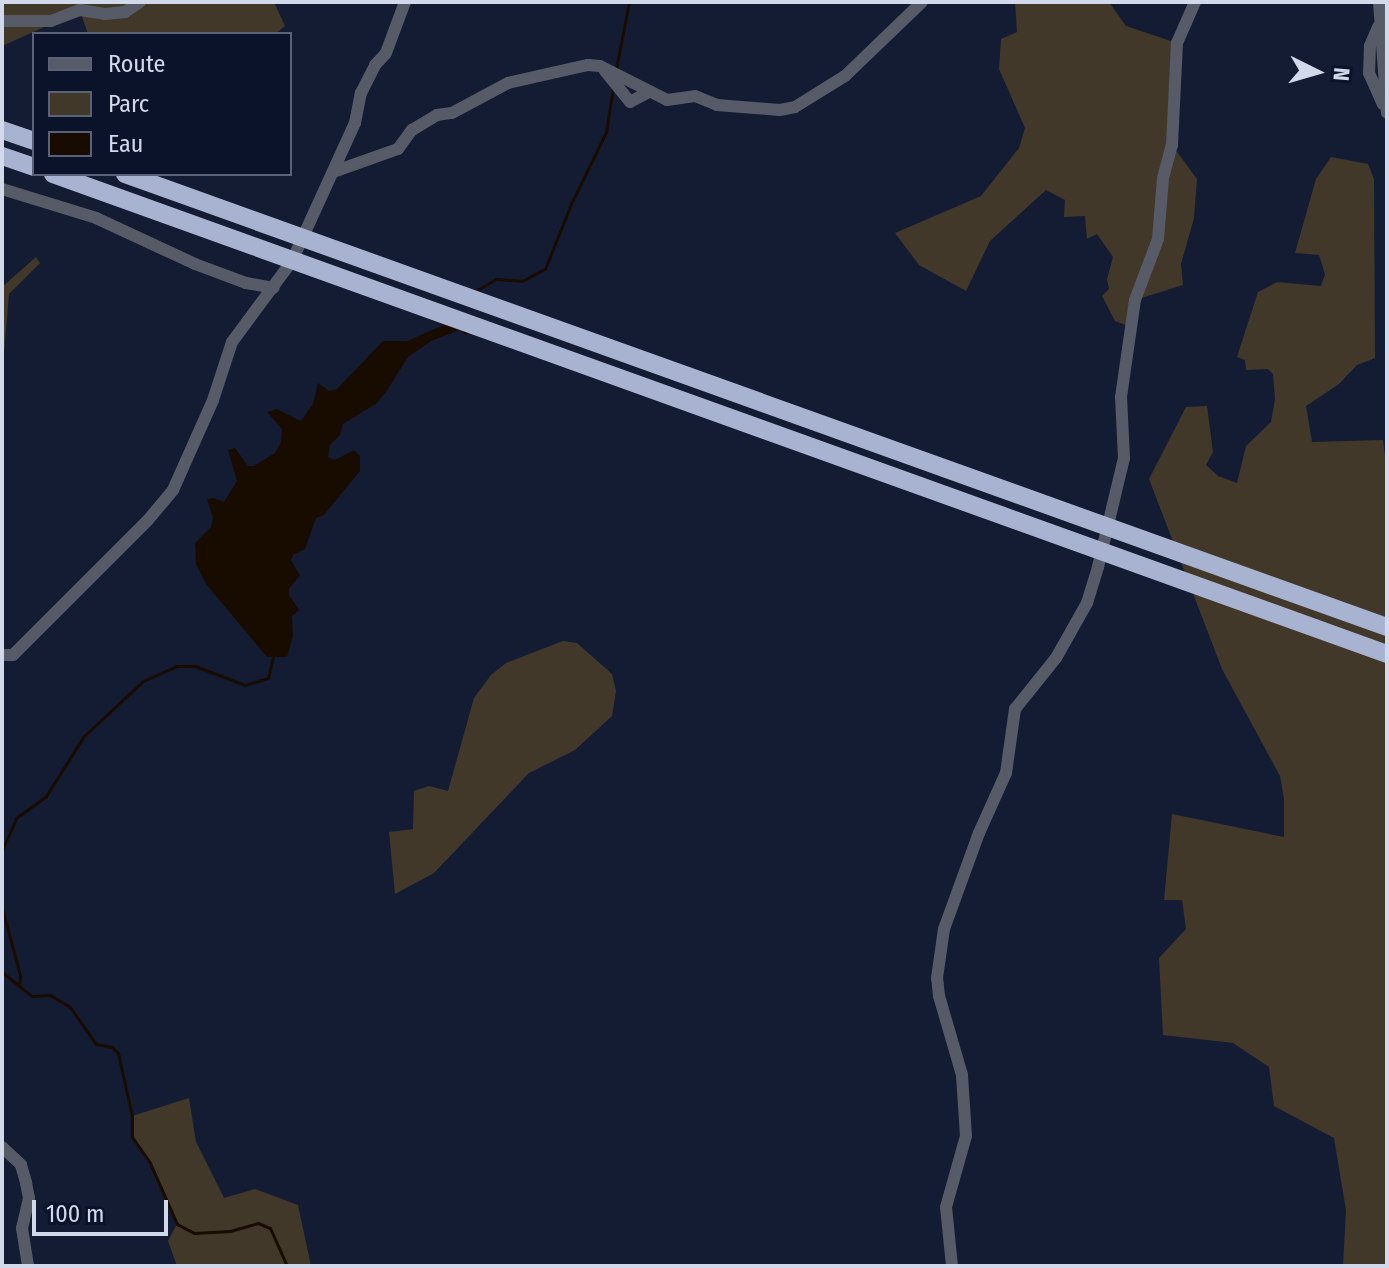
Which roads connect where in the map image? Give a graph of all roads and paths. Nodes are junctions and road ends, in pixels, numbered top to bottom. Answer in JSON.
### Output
{"nodes":[{"id":1,"x":140,"y":2,"type":"edge"},
{"id":2,"x":405,"y":2,"type":"edge"},
{"id":3,"x":922,"y":2,"type":"edge"},
{"id":4,"x":1195,"y":2,"type":"edge"},
{"id":5,"x":1379,"y":2,"type":"edge"},
{"id":6,"x":2,"y":21,"type":"edge"},
{"id":7,"x":1387,"y":112,"type":"edge"},
{"id":8,"x":2,"y":130,"type":"edge"},
{"id":9,"x":32,"y":140,"type":"edge"},
{"id":10,"x":2,"y":156,"type":"edge"},
{"id":11,"x":32,"y":166,"type":"edge"},
{"id":12,"x":333,"y":172,"type":"junction"},
{"id":13,"x":58,"y":176,"type":"edge"},
{"id":14,"x":131,"y":176,"type":"edge"},
{"id":15,"x":2,"y":189,"type":"edge"},
{"id":16,"x":303,"y":238,"type":"junction"},
{"id":17,"x":292,"y":261,"type":"junction"},
{"id":18,"x":274,"y":288,"type":"junction"},
{"id":19,"x":1108,"y":528,"type":"junction"},
{"id":20,"x":1102,"y":551,"type":"junction"},
{"id":21,"x":1387,"y":627,"type":"edge"},
{"id":22,"x":1387,"y":654,"type":"edge"},
{"id":23,"x":2,"y":655,"type":"edge"},
{"id":24,"x":2,"y":1147,"type":"edge"},
{"id":25,"x":28,"y":1266,"type":"edge"},
{"id":26,"x":952,"y":1266,"type":"edge"}],
"edges":[{"from":1,"to":6,"type":"street"},
{"from":2,"to":12,"type":"street"},
{"from":3,"to":12,"type":"street"},
{"from":4,"to":19,"type":"street"},
{"from":5,"to":7,"type":"street"},
{"from":8,"to":9,"type":"highway"},
{"from":10,"to":11,"type":"highway"},
{"from":12,"to":16,"type":"street"},
{"from":13,"to":17,"type":"highway"},
{"from":14,"to":16,"type":"highway"},
{"from":15,"to":18,"type":"street"},
{"from":16,"to":17,"type":"street"},
{"from":16,"to":19,"type":"highway"},
{"from":17,"to":18,"type":"street"},
{"from":17,"to":20,"type":"highway"},
{"from":18,"to":23,"type":"street"},
{"from":19,"to":20,"type":"street"},
{"from":19,"to":21,"type":"highway"},
{"from":20,"to":22,"type":"highway"},
{"from":20,"to":26,"type":"street"},
{"from":24,"to":25,"type":"street"}]}
